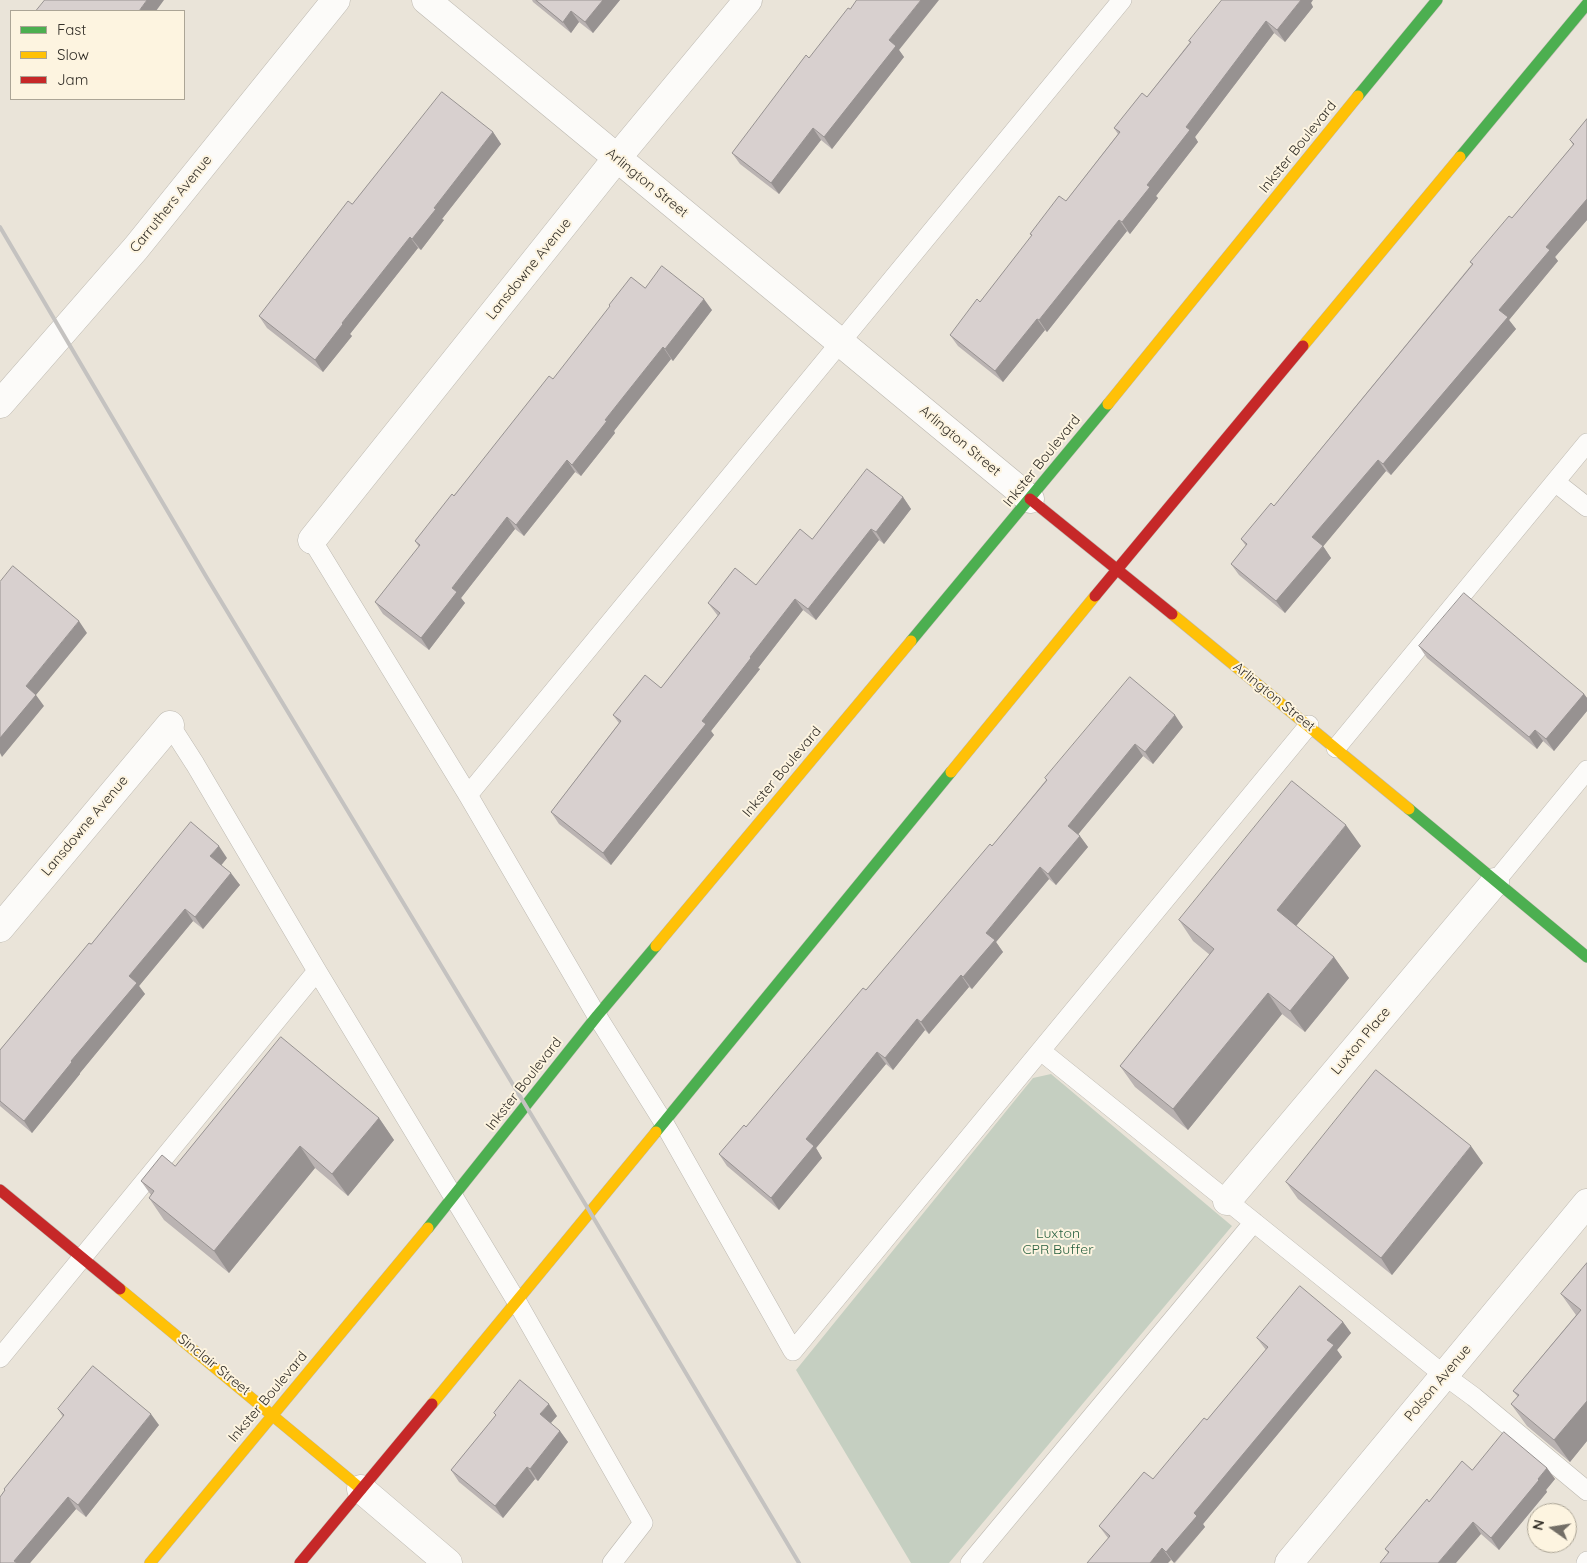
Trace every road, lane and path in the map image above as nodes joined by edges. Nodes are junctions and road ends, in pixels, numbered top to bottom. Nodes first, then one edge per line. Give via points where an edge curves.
1 (336, 0) edge
2 (426, 0) edge
3 (748, 0) edge
4 (1122, 0) edge
5 (1437, 0) edge
6 (1587, 4) edge
7 (617, 158) junction
8 (841, 342) junction
9 (0, 404) edge
10 (1587, 443) edge
11 (1555, 482) junction
12 (1030, 499) junction
13 (1587, 507) edge
14 (312, 540) joint
15 (1118, 569) junction
16 (170, 725) joint
17 (1309, 725) junction
18 (1336, 748) junction
19 (1587, 770) edge
20 (468, 796) junction
21 (1496, 882) junction
22 (0, 928) edge
23 (1587, 957) edge
24 (317, 971) junction
25 (597, 1016) junction
26 (1041, 1051) junction
27 (664, 1123) junction
28 (0, 1190) edge
29 (454, 1197) junction
30 (1227, 1201) junction
31 (1587, 1203) edge
32 (1254, 1222) junction
33 (83, 1258) junction
34 (518, 1302) junction
35 (0, 1358) edge
36 (1444, 1375) junction
37 (273, 1415) junction
38 (361, 1489) junction
39 (1587, 1491) edge
40 (150, 1563) edge
41 (300, 1563) edge
42 (448, 1563) edge
43 (612, 1563) edge
44 (970, 1563) edge
45 (1289, 1563) edge

1 - 9 street, Carruthers Avenue via 136,248
2 - 7 street, Arlington Street
3 - 7 street, Lansdowne Avenue
4 - 8 lane
5 - 12 main road, Inkster Boulevard
6 - 15 main road
7 - 8 street, Arlington Street
7 - 14 street, Lansdowne Avenue
8 - 12 street, Arlington Street
8 - 20 lane
10 - 11 lane
11 - 13 lane
11 - 18 lane
12 - 15 main road, Arlington Street
12 - 25 main road, Inkster Boulevard
14 - 20 lane
15 - 17 main road, Arlington Street
15 - 27 main road
16 - 22 street, Lansdowne Avenue
16 - 24 lane
17 - 18 main road, Arlington Street
17 - 26 lane
18 - 21 main road, Arlington Street
19 - 21 lane
20 - 25 lane
21 - 23 main road, Arlington Street
21 - 30 street, Luxton Place
24 - 29 lane
24 - 33 lane
25 - 27 lane
25 - 29 main road, Inkster Boulevard
26 - 27 lane via 793,1351
26 - 30 lane
27 - 34 main road
28 - 33 main road, Sinclair Street
29 - 34 lane
29 - 37 main road, Inkster Boulevard
30 - 32 lane
31 - 36 street, Polson Avenue
32 - 36 lane
32 - 44 lane
33 - 35 lane
33 - 37 main road, Sinclair Street
34 - 38 main road
34 - 43 lane via 644,1523
36 - 39 lane
36 - 45 street, Polson Avenue
37 - 38 main road, Sinclair Street
37 - 40 main road, Inkster Boulevard
38 - 41 main road
38 - 42 street, Sinclair Street

